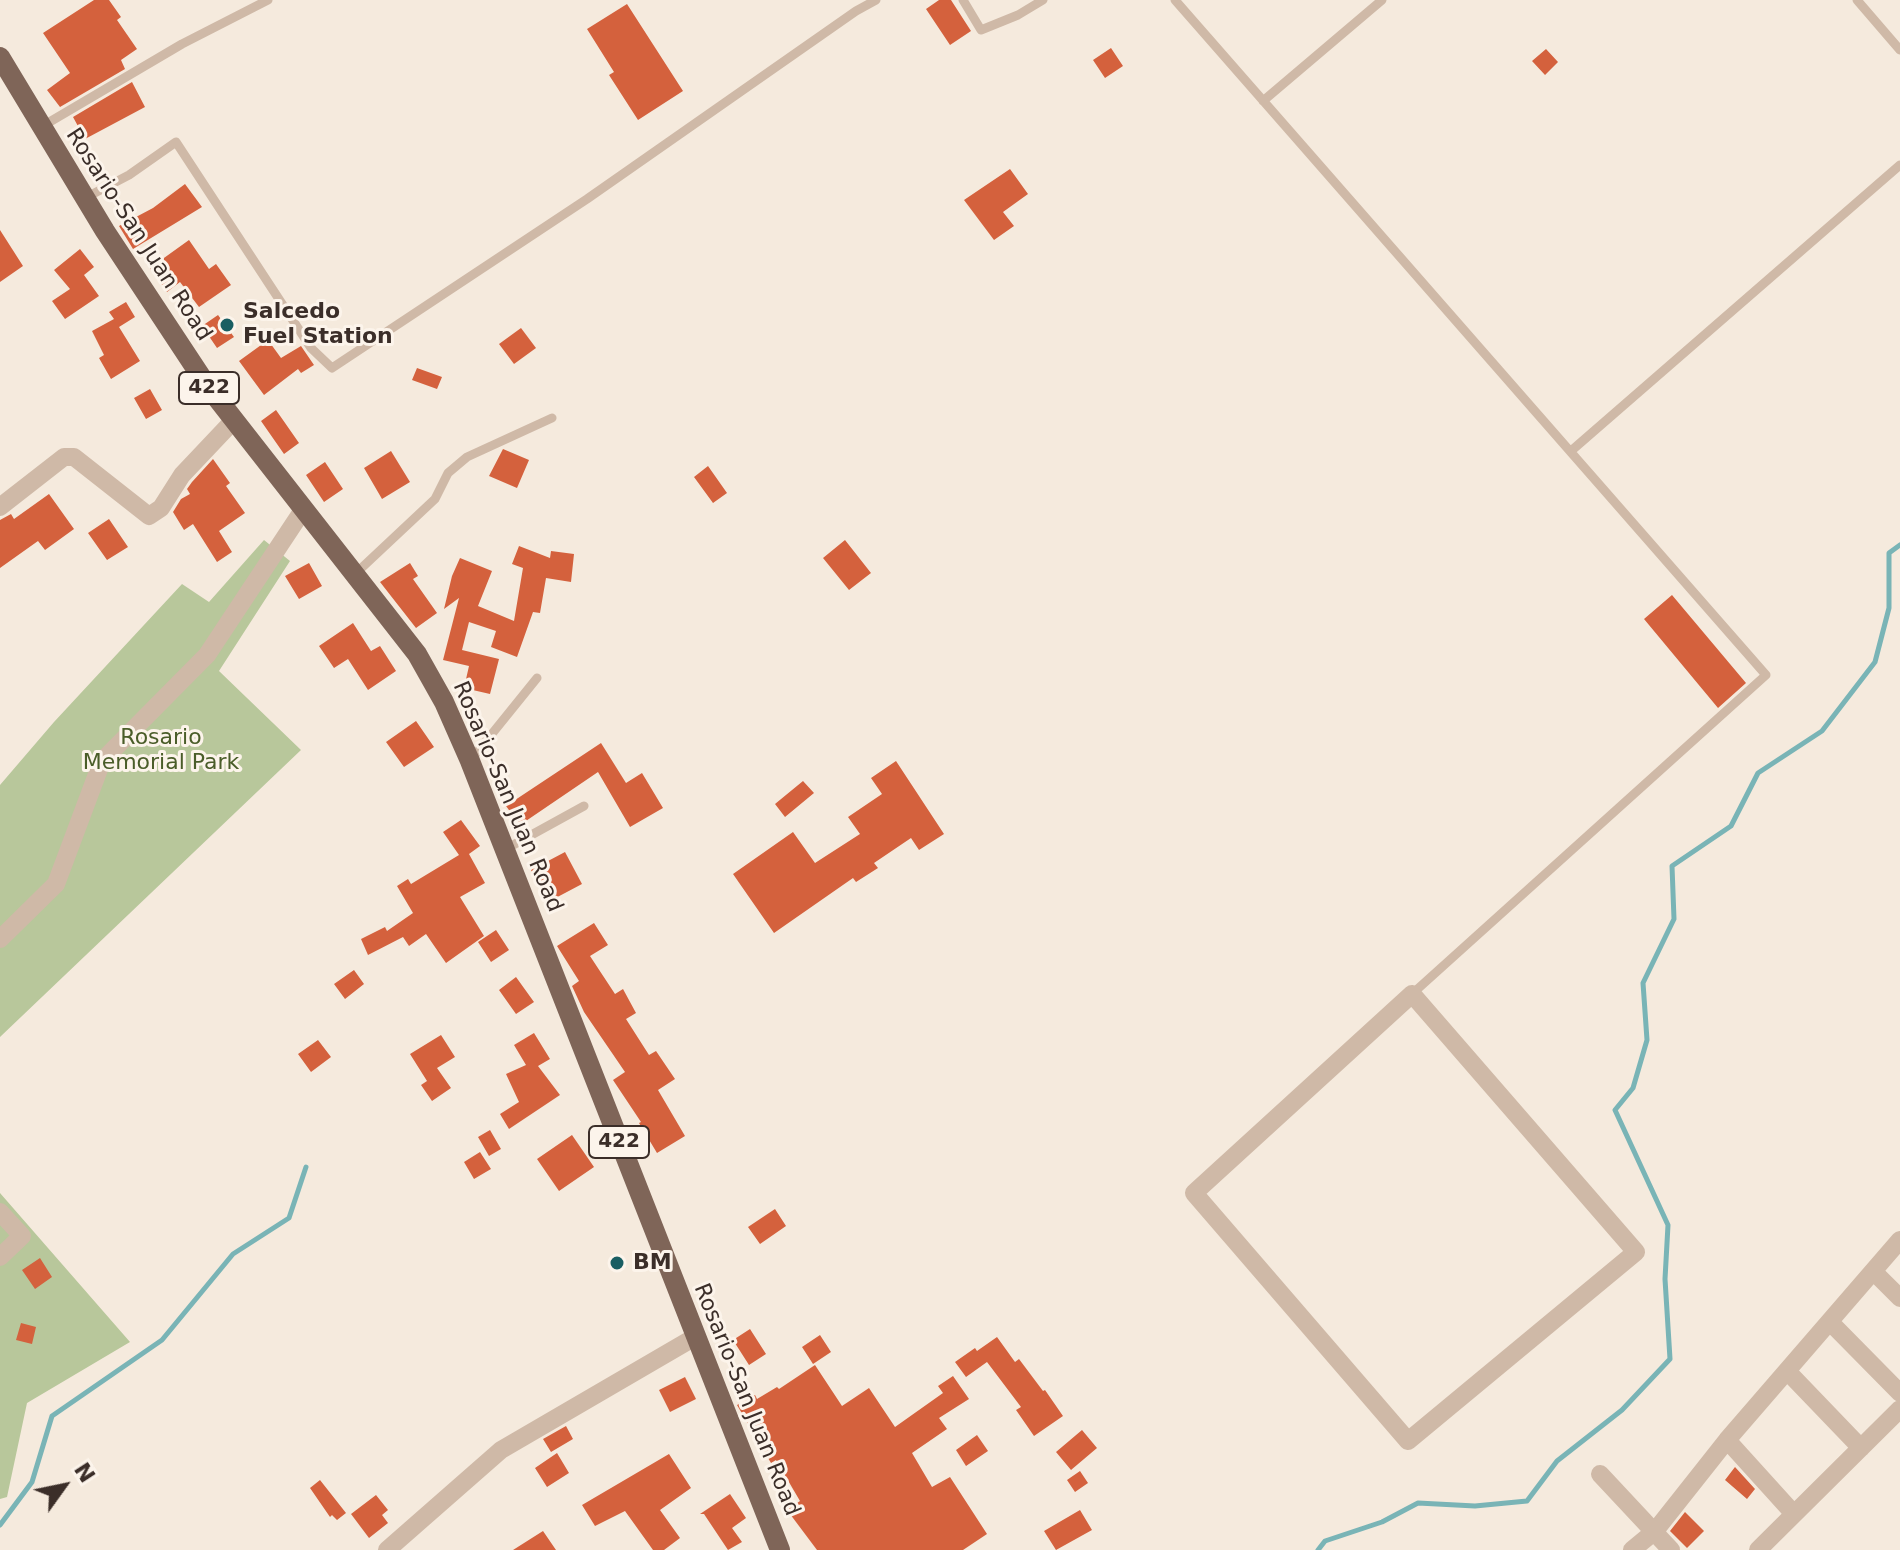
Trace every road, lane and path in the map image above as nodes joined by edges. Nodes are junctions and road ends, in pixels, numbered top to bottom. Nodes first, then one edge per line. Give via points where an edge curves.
1 (268, 0) edge
2 (876, 0) edge
3 (963, 0) edge
4 (1043, 0) edge
5 (1175, 0) edge
6 (1382, 0) edge
7 (1857, 0) edge
8 (1900, 50) edge
9 (0, 57) edge
10 (1263, 101) junction
11 (41, 127) junction
12 (1900, 165) edge
13 (85, 198) junction
14 (552, 418) dead end
15 (234, 420) junction
16 (1571, 451) junction
17 (0, 507) edge
18 (303, 510) junction
19 (354, 575) junction
20 (537, 678) dead end
21 (470, 761) junction
22 (584, 806) dead end
23 (504, 850) junction
24 (0, 939) edge
25 (1412, 994) junction
26 (0, 1212) edge
27 (1900, 1240) edge
28 (0, 1257) edge
29 (1874, 1272) junction
30 (1900, 1298) edge
31 (1830, 1322) junction
32 (695, 1337) junction
33 (1788, 1372) junction
34 (1900, 1393) edge
35 (1900, 1409) edge
36 (1727, 1440) junction
37 (1861, 1448) junction
38 (1600, 1474) dead end
39 (1794, 1514) junction
40 (1654, 1532) junction
41 (387, 1550) edge
42 (780, 1550) edge
43 (1632, 1550) edge
44 (1671, 1550) edge
45 (1758, 1550) edge

1 - 11 lane
2 - 13 lane via 332,368 311,348 176,142
3 - 4 lane via 981,30
5 - 10 lane
6 - 10 lane
7 - 8 lane
9 - 11 main road, Rosario-San Juan Road / 422
10 - 16 lane
11 - 13 main road, Rosario-San Juan Road / 422
12 - 16 lane
13 - 15 main road, Rosario-San Juan Road / 422
14 - 19 lane via 467,457 448,473 435,499
15 - 17 street via 149,516 74,457 64,457
15 - 18 main road, Rosario-San Juan Road / 422
16 - 25 lane via 1766,675
18 - 19 main road, Rosario-San Juan Road / 422
18 - 24 street via 207,655 102,761 56,884
19 - 21 main road, Rosario-San Juan Road / 422 via 417,654
20 - 21 lane
21 - 23 main road, Rosario-San Juan Road / 422
22 - 23 lane
23 - 32 main road, Rosario-San Juan Road / 422
25 - 25 street via 1194,1193 1408,1441 1636,1252
26 - 28 street via 22,1236
27 - 29 street
29 - 30 street
29 - 31 street
31 - 33 street
31 - 34 street
32 - 41 street via 501,1450
32 - 42 main road, Rosario-San Juan Road / 422
33 - 36 street
33 - 37 street
35 - 37 street
36 - 39 street
36 - 40 street
37 - 39 street
38 - 40 street
39 - 45 street
40 - 43 street
40 - 44 street

